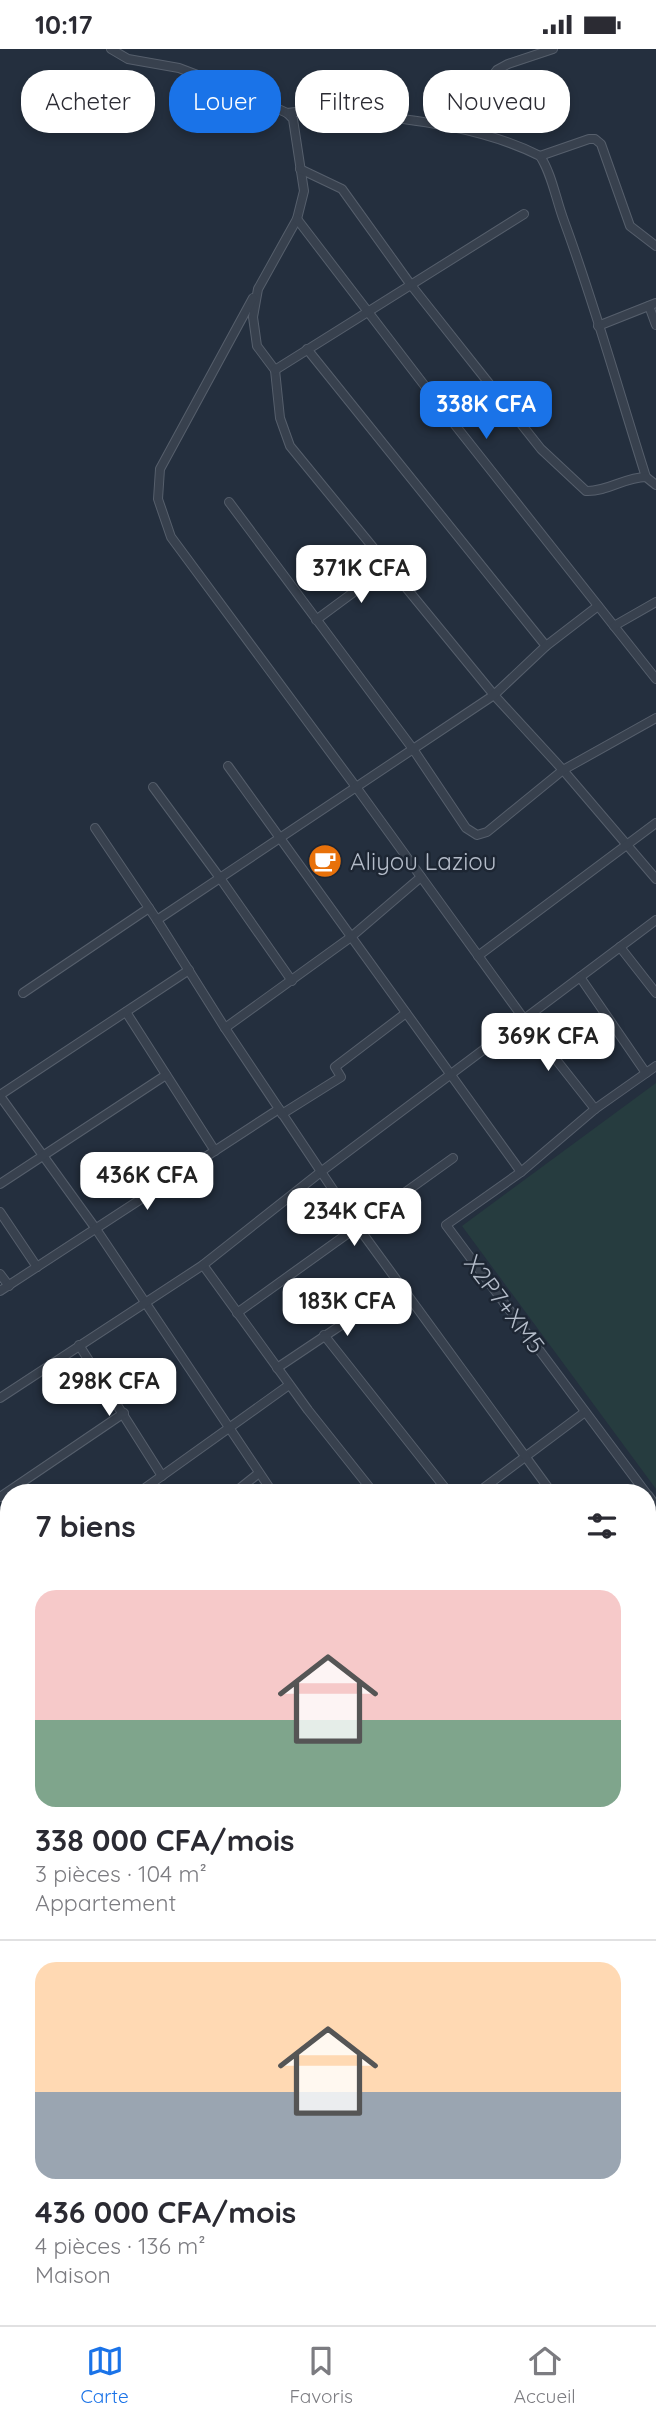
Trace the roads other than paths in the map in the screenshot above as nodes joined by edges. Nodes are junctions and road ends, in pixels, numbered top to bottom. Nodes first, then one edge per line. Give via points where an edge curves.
1 (111, 49) edge
2 (553, 49) edge
3 (497, 70) edge
4 (287, 113) junction
5 (423, 122) edge
6 (474, 133) edge
7 (540, 156) junction
8 (300, 169) junction
9 (524, 214) dead end
10 (297, 219) junction
11 (656, 246) edge
12 (411, 285) junction
13 (258, 289) junction
14 (653, 305) edge
15 (368, 311) junction
16 (656, 325) edge
17 (598, 326) junction
18 (307, 349) junction
19 (275, 370) junction
20 (646, 477) junction
21 (656, 484) edge
22 (229, 502) dead end
23 (389, 566) junction
24 (656, 602) edge
25 (598, 606) junction
26 (316, 620) junction
27 (614, 626) junction
28 (546, 646) junction
29 (656, 679) edge
30 (494, 695) junction
31 (656, 718) edge
32 (413, 748) junction
33 (228, 766) dead end
34 (563, 770) junction
35 (153, 787) dead end
36 (356, 787) junction
37 (656, 823) edge
38 (95, 828) dead end
39 (280, 838) junction
40 (626, 843) junction
41 (421, 877) junction
42 (220, 878) junction
43 (656, 879) edge
44 (149, 908) junction
45 (157, 920) junction
46 (656, 920) edge
47 (351, 937) junction
48 (620, 947) junction
49 (478, 956) junction
50 (189, 970) junction
51 (580, 977) junction
52 (292, 981) junction
53 (23, 993) dead end
54 (656, 993) edge
55 (126, 1012) junction
56 (406, 1013) junction
57 (524, 1019) junction
58 (225, 1028) junction
59 (656, 1066) edge
60 (646, 1073) junction
61 (450, 1074) junction
62 (166, 1075) junction
63 (0, 1095) edge
64 (595, 1109) junction
65 (281, 1111) junction
66 (215, 1150) junction
67 (43, 1155) junction
68 (453, 1158) dead end
69 (322, 1171) junction
70 (521, 1172) junction
71 (0, 1184) edge
72 (0, 1212) edge
73 (358, 1227) junction
74 (96, 1229) junction
75 (203, 1265) junction
76 (37, 1267) junction
77 (0, 1274) edge
78 (401, 1285) junction
79 (9, 1286) junction
80 (0, 1291) edge
81 (145, 1303) junction
82 (237, 1313) junction
83 (324, 1335) junction
84 (79, 1345) junction
85 (277, 1368) junction
86 (289, 1385) junction
87 (0, 1398) edge
88 (585, 1412) junction
89 (124, 1413) junction
90 (229, 1425) junction
91 (526, 1456) junction
92 (259, 1473) junction
93 (162, 1476) junction
94 (19, 1484) edge
95 (151, 1484) edge
96 (245, 1484) edge
97 (267, 1484) edge
98 (367, 1484) edge
99 (442, 1484) edge
100 (489, 1484) edge
101 (546, 1484) edge
102 (639, 1484) edge

1 - 4 street via 128,59 179,68 234,97
2 - 3 street
4 - 5 street via 339,110
4 - 8 street via 293,119
6 - 7 street
7 - 11 street via 589,139 601,143 630,226
7 - 17 street via 589,287
8 - 10 street via 304,191
8 - 12 street via 342,189
9 - 12 street
10 - 13 street
10 - 15 street
12 - 15 street
12 - 20 street via 541,449 586,491
13 - 19 street via 253,317 257,346
13 - 36 street via 160,469 158,499 171,537
14 - 16 street
14 - 17 street
15 - 18 street
15 - 25 street
17 - 20 street
18 - 19 street
18 - 28 street
19 - 23 street via 280,418 290,446
20 - 21 street
22 - 26 street
23 - 26 street
23 - 30 street
24 - 27 street
25 - 27 street
25 - 28 street
26 - 32 street
27 - 29 street
28 - 30 street
30 - 32 street
30 - 34 street
31 - 34 street
32 - 34 street via 466,828 477,835 487,832
32 - 36 street
33 - 39 street
34 - 40 street
35 - 42 street
36 - 39 street
36 - 41 street
37 - 40 street
38 - 44 street
39 - 42 street
39 - 47 street
40 - 43 street
40 - 49 street
41 - 47 street
41 - 49 street
42 - 45 street
42 - 52 street
44 - 45 street
44 - 53 street
45 - 50 street
46 - 48 street
47 - 52 street
47 - 56 street
48 - 51 street
48 - 54 street
49 - 57 street
50 - 55 street
50 - 58 street
51 - 57 street
51 - 60 street
52 - 58 street
55 - 62 street
55 - 63 street
56 - 61 street
56 - 65 street via 335,1067 341,1077
57 - 61 street
57 - 64 street
58 - 65 street
59 - 60 street, X2P7+XM5
60 - 64 street, X2P7+XM5
61 - 69 street
61 - 70 street
62 - 66 street
62 - 67 street
63 - 67 street
64 - 70 street, X2P7+XM5
65 - 66 street
65 - 69 street
66 - 74 street
67 - 71 street
67 - 74 street
68 - 73 street
69 - 73 street
69 - 75 street
70 - 88 street, X2P7+XM5 via 446,1225
72 - 76 street
73 - 78 street
73 - 82 street
74 - 76 street
74 - 81 street
75 - 81 street
75 - 82 street
76 - 79 street
77 - 79 street
78 - 83 street
78 - 91 street
79 - 80 street
81 - 84 street
81 - 90 street
82 - 85 street
83 - 85 street
83 - 99 street
84 - 87 street
84 - 89 street
85 - 86 street
86 - 90 street
86 - 98 street
88 - 91 street
88 - 102 street, X2P7+XM5
89 - 93 street
89 - 94 street
90 - 92 street
90 - 93 street
91 - 100 street
91 - 101 street
92 - 96 street
92 - 97 street
93 - 95 street

